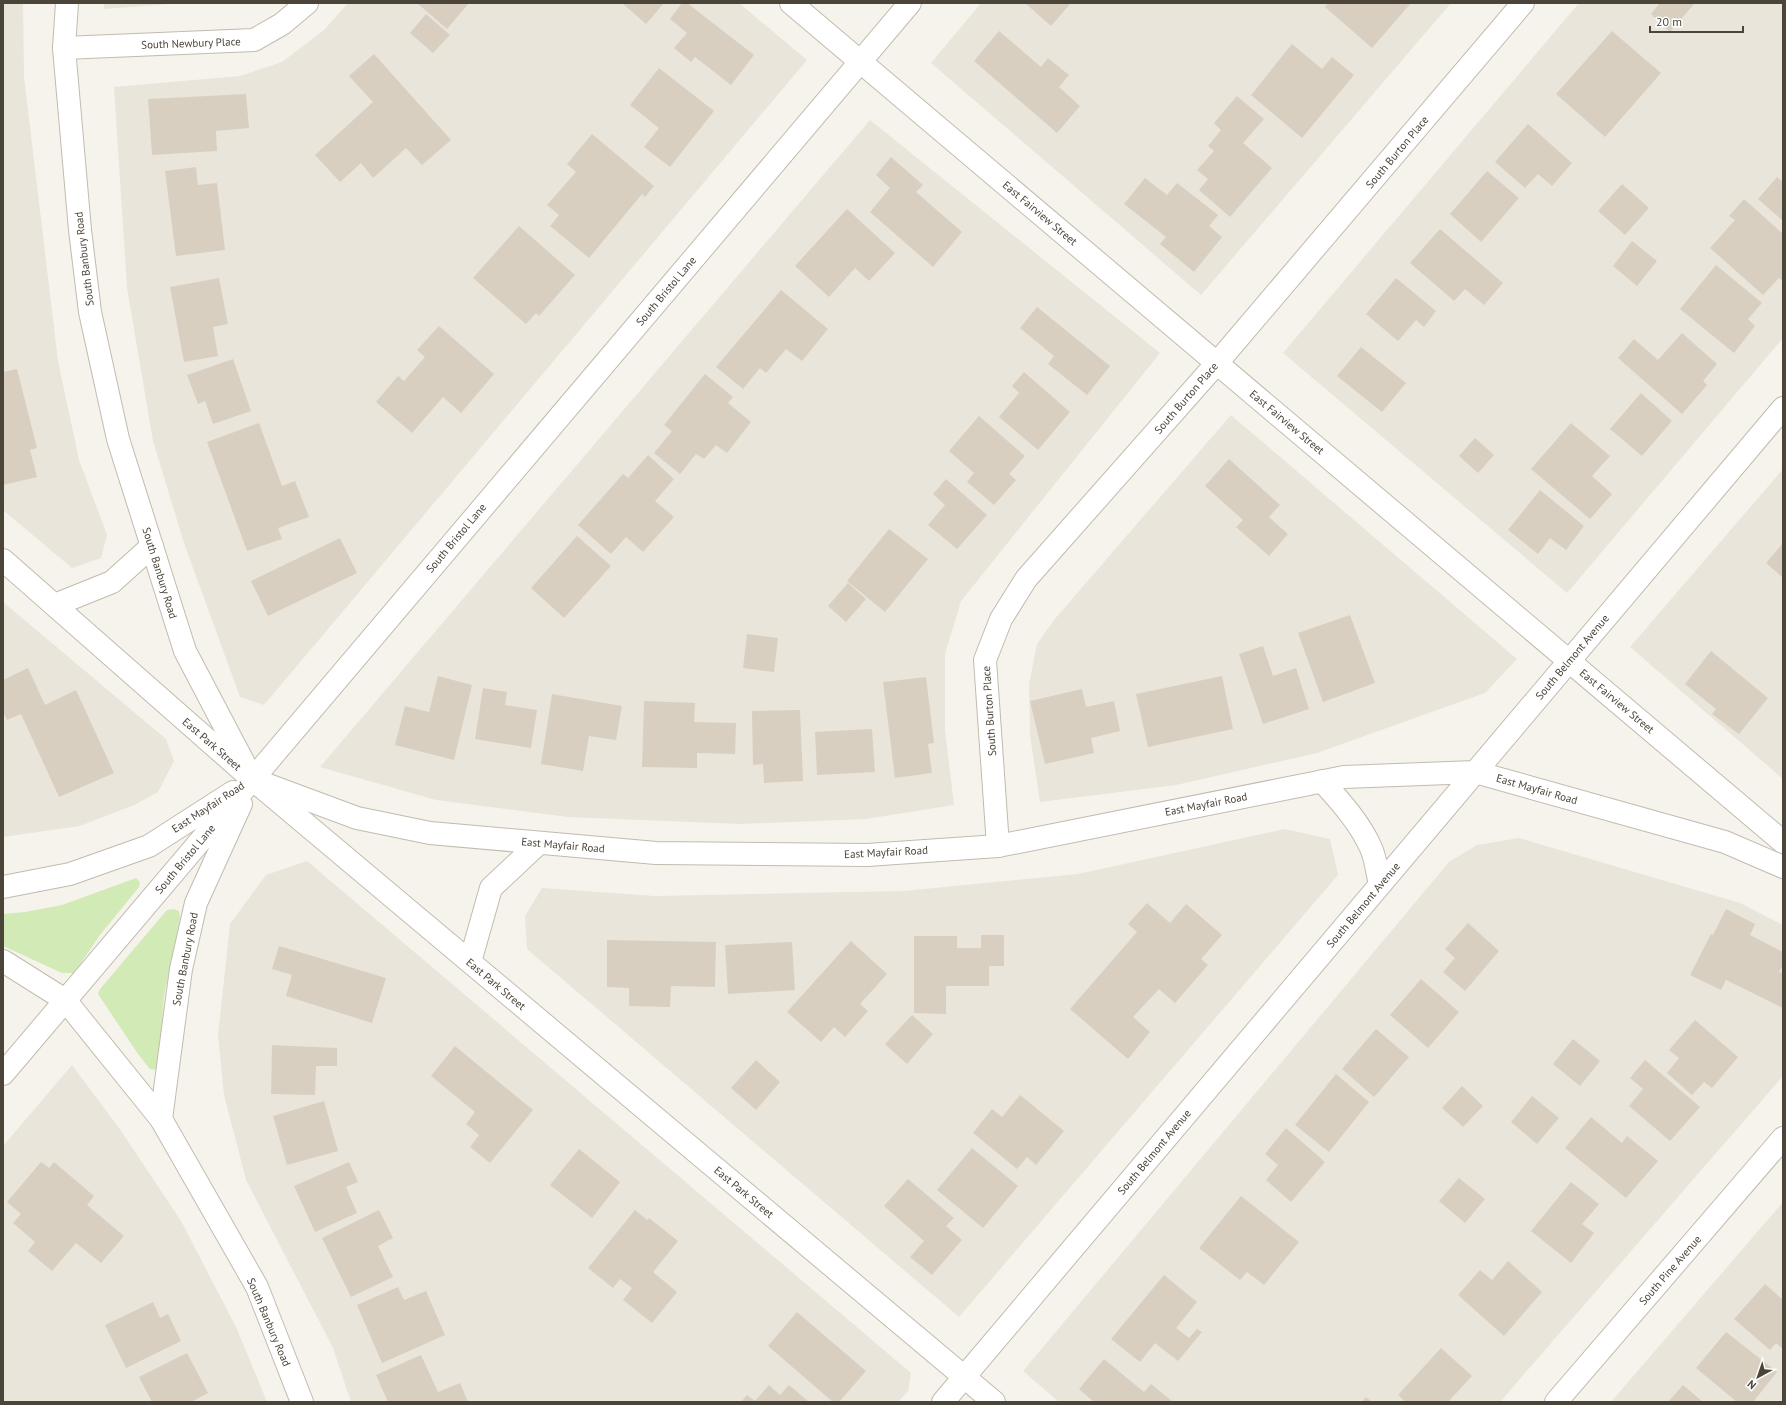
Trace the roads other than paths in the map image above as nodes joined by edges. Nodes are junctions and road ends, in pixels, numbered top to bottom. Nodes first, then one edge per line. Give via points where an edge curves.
1 (67, 3) edge
2 (307, 3) edge
3 (791, 3) edge
4 (910, 3) edge
5 (1523, 3) edge
6 (64, 48) junction
7 (860, 61) junction
8 (1217, 363) junction
9 (1783, 408) edge
10 (152, 546) junction
11 (3, 560) edge
12 (55, 605) junction
13 (1568, 660) junction
14 (1475, 772) junction
15 (252, 779) junction
16 (1322, 781) junction
17 (1783, 842) edge
18 (539, 843) junction
19 (998, 846) junction
20 (1783, 868) edge
21 (1380, 884) junction
22 (3, 887) edge
23 (3, 961) edge
24 (470, 962) junction
25 (65, 1000) junction
26 (3, 1074) edge
27 (161, 1119) junction
28 (1783, 1138) edge
29 (964, 1377) junction
30 (302, 1402) edge
31 (943, 1402) edge
32 (994, 1402) edge
33 (1556, 1402) edge

1 - 6 street, South Banbury Road
2 - 6 street, South Newbury Place via 282,24 254,40
3 - 7 street, East Fairview Street
4 - 7 street, South Bristol Lane
5 - 8 street, South Burton Place
6 - 10 street, South Banbury Road via 90,312 118,439
7 - 8 street, East Fairview Street
7 - 15 street, South Bristol Lane
8 - 13 street, East Fairview Street
8 - 19 street, South Burton Place via 1026,579 1001,619 985,660
9 - 13 street, South Belmont Avenue
10 - 12 street via 112,582
10 - 15 street, South Banbury Road via 185,651
11 - 12 street, East Park Street
12 - 15 street, East Park Street
13 - 14 street, South Belmont Avenue
13 - 17 street, East Fairview Street
14 - 16 street, East Mayfair Road via 1344,777
14 - 20 street, East Mayfair Road via 1725,842
14 - 21 street, South Belmont Avenue
15 - 18 street, East Mayfair Road via 357,818 430,833
15 - 22 street, East Mayfair Road via 149,846 70,874
15 - 24 street, East Park Street
15 - 25 street, South Bristol Lane
15 - 27 street, South Banbury Road via 196,903 181,969
16 - 19 street, East Mayfair Road
16 - 21 street via 1357,823 1372,849
18 - 19 street, East Mayfair Road via 656,853 859,855
18 - 24 street via 491,888
21 - 29 street, South Belmont Avenue
23 - 25 street
24 - 29 street, East Park Street
25 - 26 street, South Bristol Lane
25 - 27 street, South Banbury Road
27 - 30 street, South Banbury Road via 256,1287
28 - 33 street, South Pine Avenue
29 - 31 street, South Belmont Avenue
29 - 32 street, East Park Street

